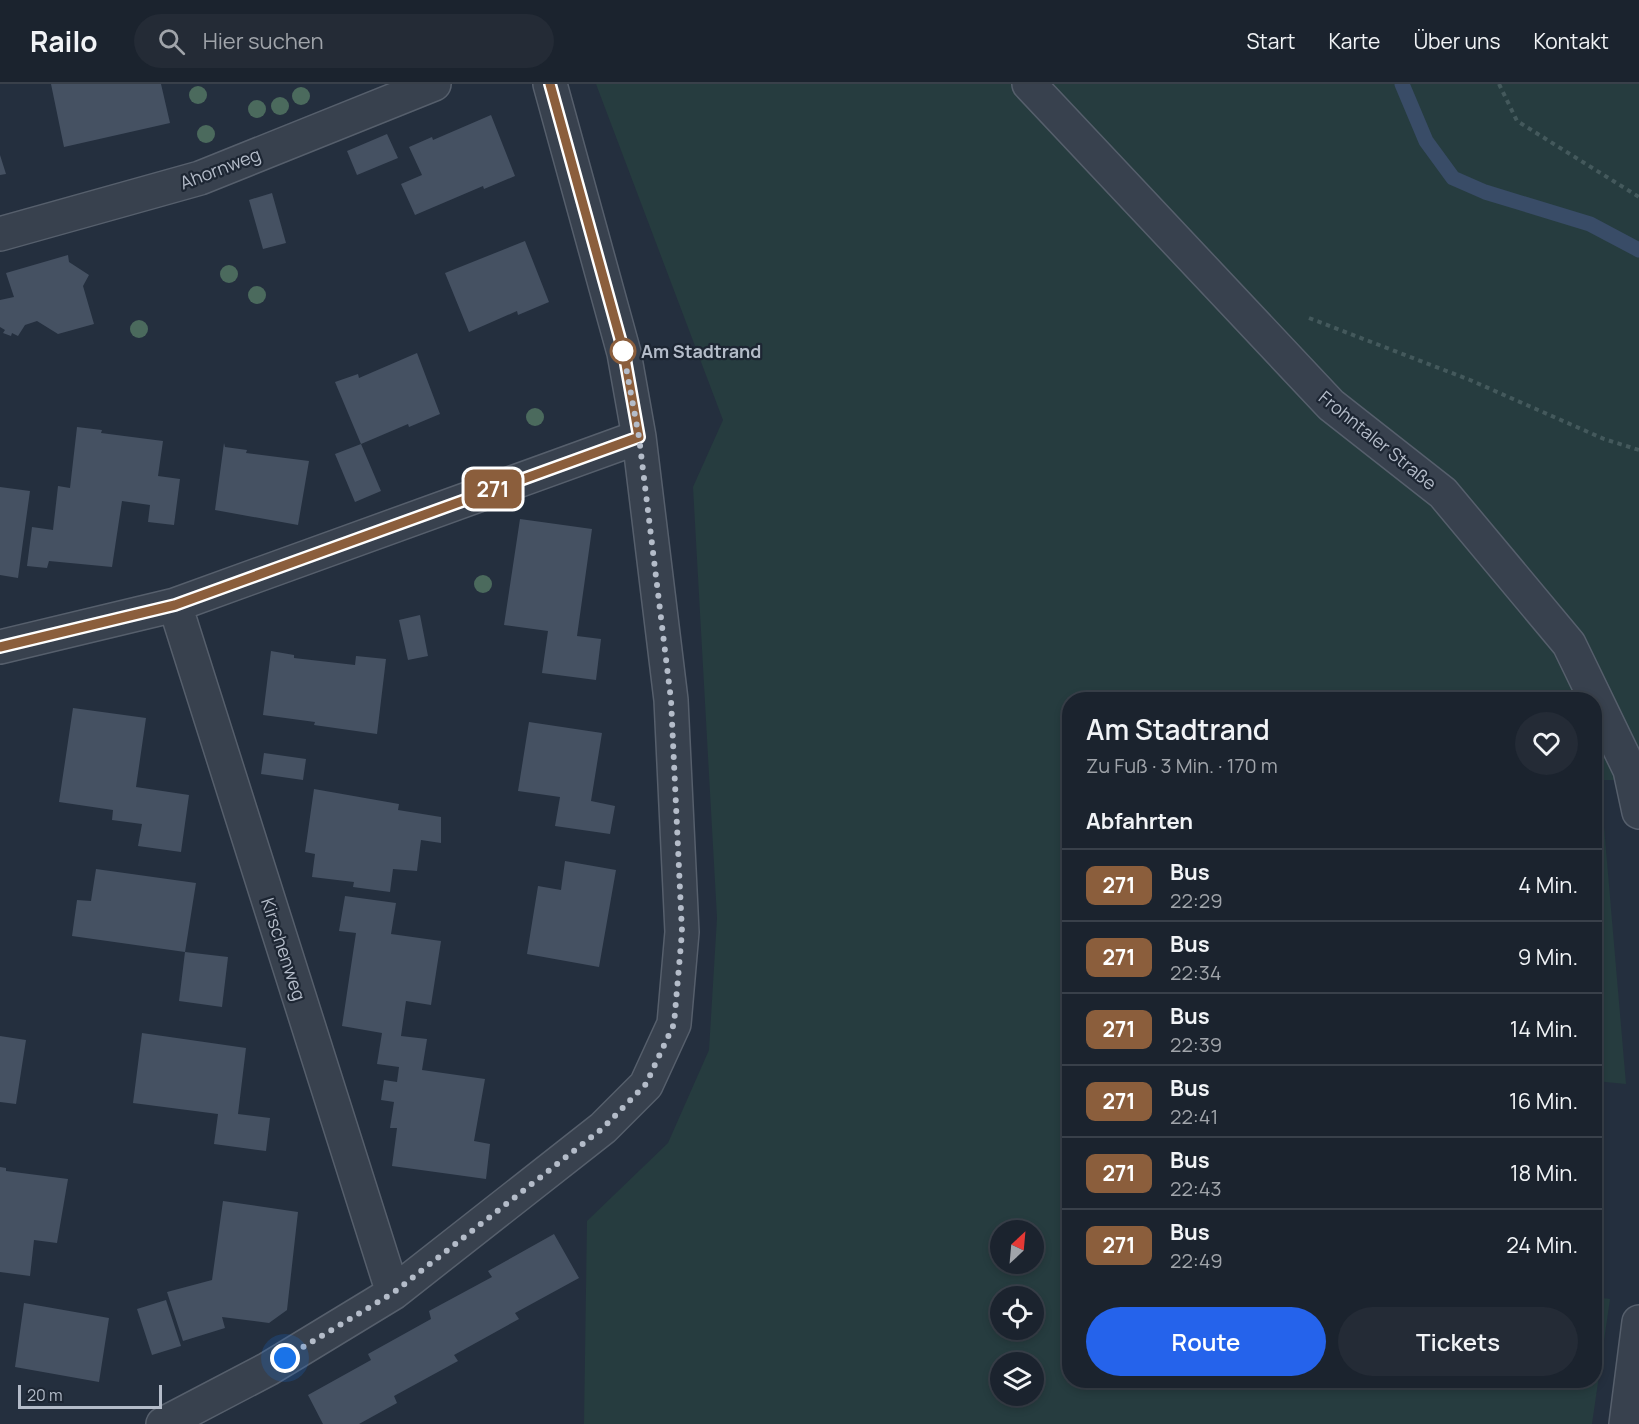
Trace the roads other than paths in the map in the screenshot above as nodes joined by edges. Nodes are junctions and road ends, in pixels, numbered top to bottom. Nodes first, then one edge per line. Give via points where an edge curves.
1 (434, 84) edge
2 (550, 84) edge
3 (1029, 84) edge
4 (0, 234) edge
5 (639, 437) junction
6 (175, 605) junction
7 (0, 647) edge
8 (1592, 692) edge
9 (1602, 712) edge
10 (1639, 812) edge
11 (393, 1293) junction
12 (1639, 1322) edge
13 (163, 1424) edge
14 (1626, 1424) edge

1 - 4 street, Ahornweg via 200,178
2 - 5 street via 624,353
3 - 8 street, Frohntaler Straße via 1331,405 1443,493 1569,644
5 - 6 street
5 - 11 street via 671,700 682,932 674,1024 646,1084 603,1128
6 - 7 street
6 - 11 street, Kirschenweg
9 - 10 street, Frohntaler Straße via 1630,770
11 - 13 street via 267,1369
12 - 14 street

